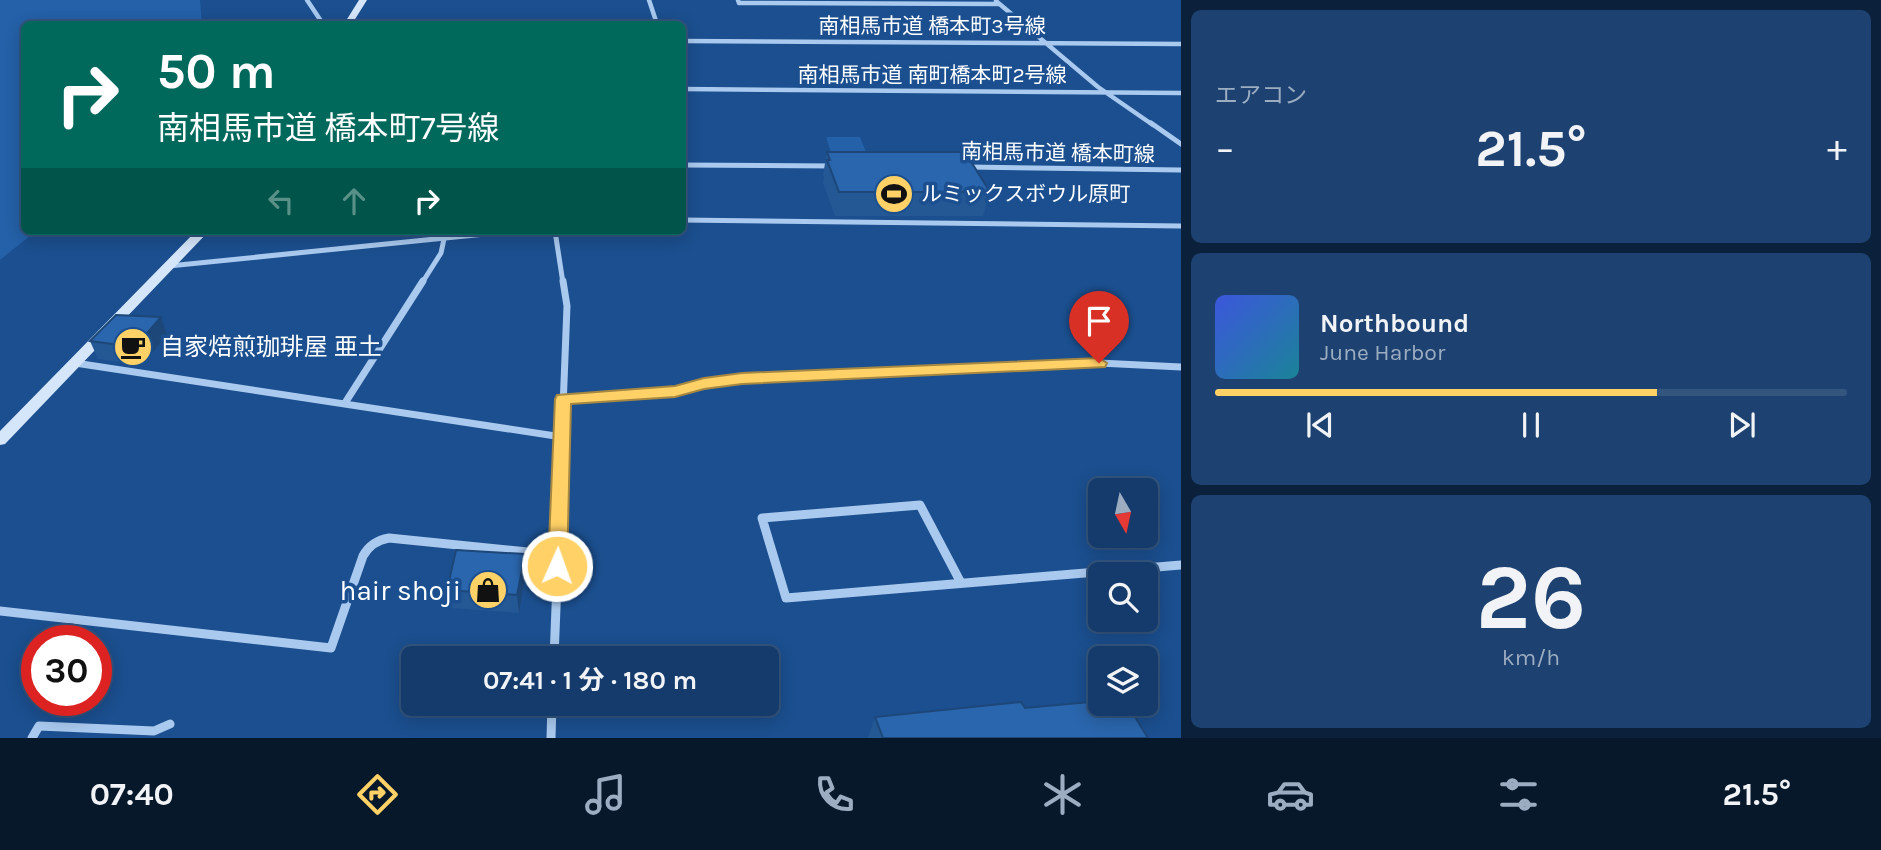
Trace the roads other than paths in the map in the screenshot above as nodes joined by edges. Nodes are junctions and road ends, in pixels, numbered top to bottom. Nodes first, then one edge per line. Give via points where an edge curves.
1 (307, 0) edge
2 (363, 0) edge
3 (649, 0) edge
4 (738, 0) edge
5 (997, 2) edge
6 (321, 21) edge
7 (350, 21) edge
8 (656, 21) edge
9 (686, 41) edge
10 (1042, 43) junction
11 (1181, 44) edge
12 (686, 89) edge
13 (1104, 92) junction
14 (1181, 93) edge
15 (1181, 144) edge
16 (686, 165) edge
17 (849, 166) edge
18 (960, 167) edge
19 (1181, 170) edge
20 (686, 220) edge
21 (1181, 226) edge
22 (199, 235) edge
23 (479, 235) edge
24 (556, 235) edge
25 (444, 239) junction
26 (169, 266) junction
27 (74, 363) junction
28 (1181, 367) edge
29 (563, 399) junction
30 (345, 403) junction
31 (562, 437) junction
32 (0, 440) edge
33 (558, 555) junction
34 (1181, 565) edge
35 (960, 581) junction
36 (0, 611) edge
37 (554, 646) edge
38 (552, 716) edge
39 (170, 724) dead end
40 (32, 738) edge
41 (551, 738) edge

1 - 6 street
2 - 7 street
3 - 8 street
4 - 5 street
5 - 10 street
9 - 10 street, 南相馬市道 橋本町3号線
10 - 11 street, 南相馬市道 橋本町3号線
10 - 13 street
12 - 13 street, 南相馬市道 南町橋本町2号線
13 - 14 street, 南相馬市道 南町橋本町2号線
13 - 15 street
16 - 17 street
18 - 19 street, 南相馬市道 橋本町線
20 - 21 street
22 - 26 street
23 - 25 street
24 - 29 street via 567,306
25 - 26 street
25 - 30 street via 441,253
26 - 27 street
27 - 30 street
27 - 32 street
28 - 29 street via 1099,363 758,377 675,391
29 - 31 street
30 - 31 street
31 - 33 street
33 - 36 street via 380,539 363,556 331,648
33 - 37 street
34 - 35 street
35 - 35 street via 786,598 762,518 920,505
38 - 41 street
39 - 40 street via 154,731 39,726

